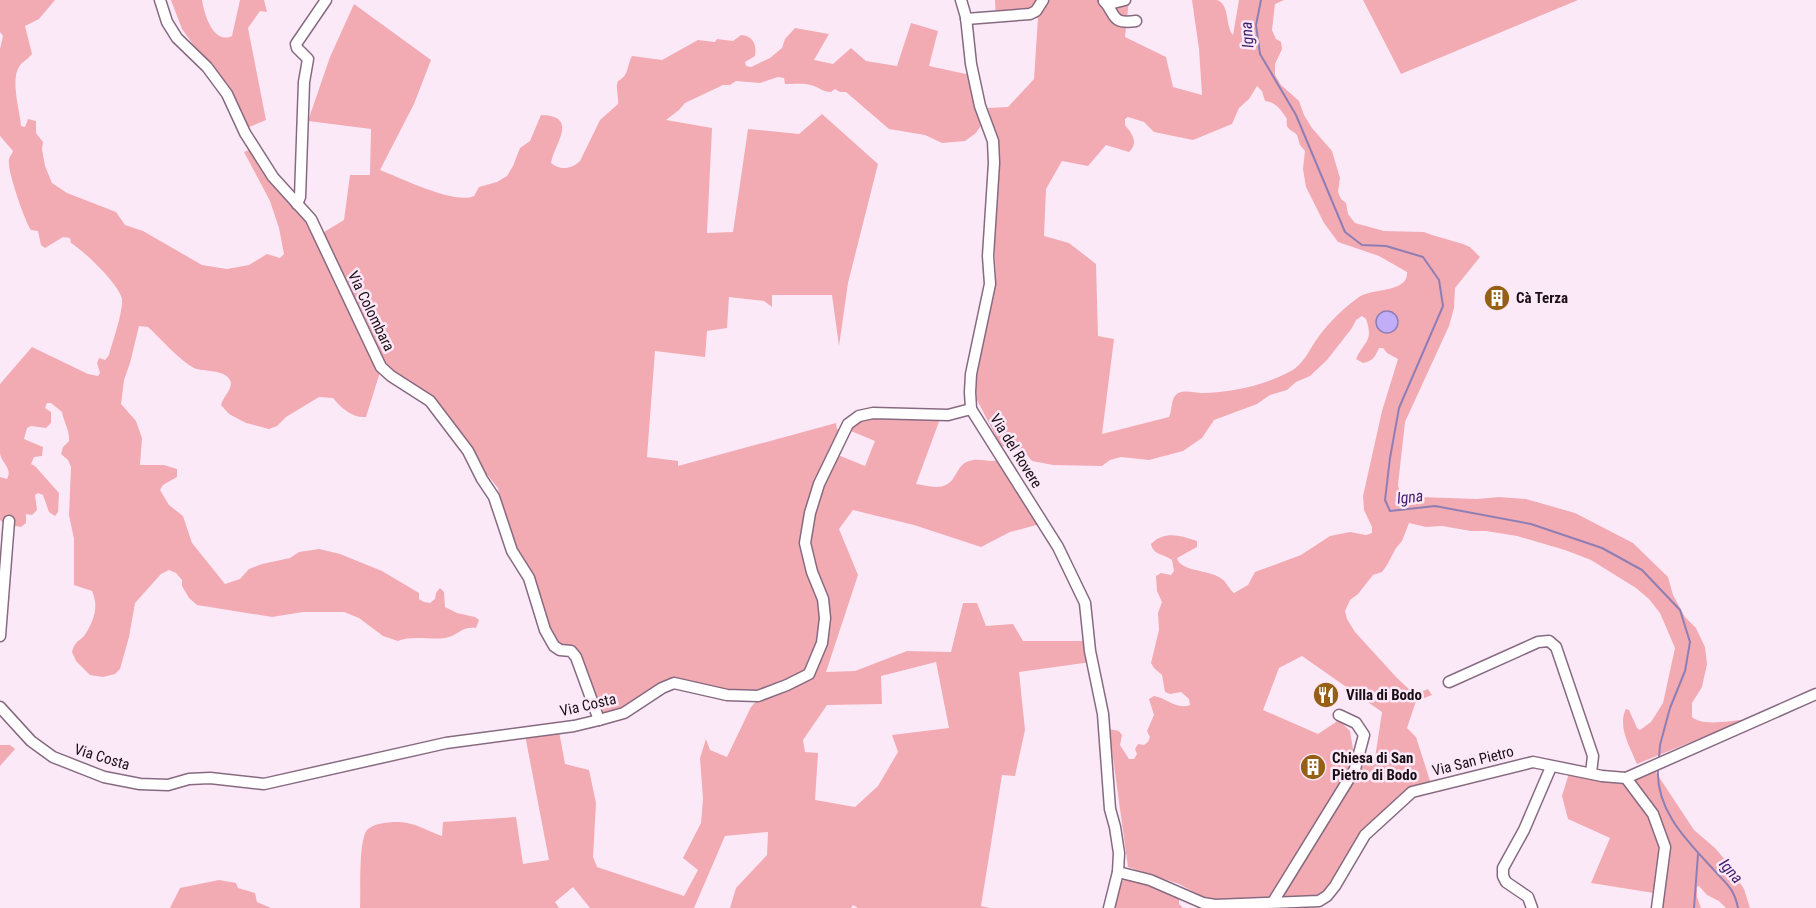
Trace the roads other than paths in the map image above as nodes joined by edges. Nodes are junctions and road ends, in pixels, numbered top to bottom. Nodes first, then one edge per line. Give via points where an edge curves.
1 (160, 0) edge
2 (326, 0) edge
3 (961, 0) edge
4 (1044, 0) edge
5 (1103, 0) edge
6 (1125, 0) edge
7 (966, 19) junction
8 (1136, 21) dead end
9 (297, 204) junction
10 (971, 409) junction
11 (9, 521) dead end
12 (0, 636) edge
13 (1449, 682) dead end
14 (1816, 694) edge
15 (0, 707) edge
16 (1339, 715) dead end
17 (599, 720) junction
18 (1551, 767) junction
19 (1591, 773) junction
20 (1626, 778) junction
21 (1118, 872) junction
22 (1274, 902) junction
23 (1202, 906) edge
24 (1109, 908) edge
25 (1532, 908) edge
26 (1657, 908) edge

1 - 9 street, Via Colombara via 177,38 207,67 227,94 273,177
2 - 9 street via 296,44 308,59
3 - 7 street, Via del Rovere
4 - 7 street via 1030,14
5 - 6 street
5 - 8 street via 1117,19
7 - 10 street, Via del Rovere via 971,64 993,141 994,163 990,285 971,374
9 - 17 street, Via Colombara via 319,232 381,367 430,400 468,451 494,497 512,551 529,578 545,630 554,646 571,651 576,657
10 - 17 street, Via Costa via 948,415 873,413 858,416 848,424 819,484 805,543 825,618 822,643 809,674 758,696 674,683 624,713
10 - 21 street, Via del Rovere via 1058,546 1085,603 1103,714
11 - 12 street
13 - 19 street via 1538,642 1550,641 1556,647 1593,756
14 - 20 street
15 - 17 street, Via Costa via 31,741 53,757 104,777 168,785 210,778 264,784 446,743
16 - 22 street via 1356,723 1364,735 1355,769
18 - 19 street, Via San Pietro
18 - 22 street, Via San Pietro via 1542,763 1520,764 1412,792 1365,835 1328,896 1318,901
18 - 25 street via 1503,868 1506,882 1528,897
19 - 20 street, Via San Pietro
20 - 26 street via 1653,814 1665,847
21 - 23 street, Via San Pietro via 1150,879
21 - 24 street, Via del Rovere
22 - 23 street, Via San Pietro

